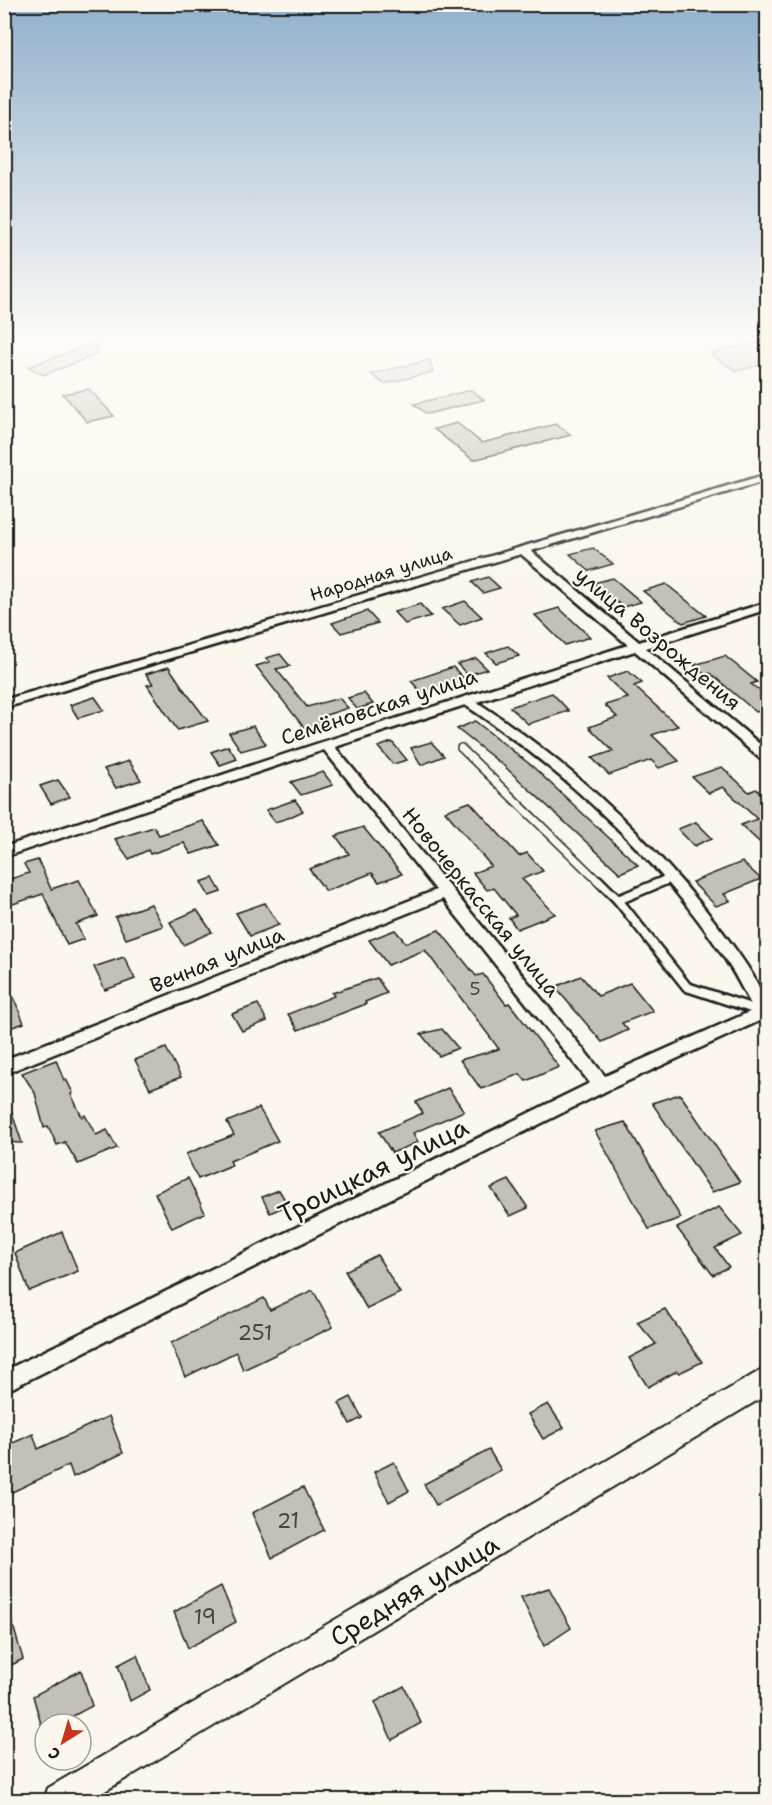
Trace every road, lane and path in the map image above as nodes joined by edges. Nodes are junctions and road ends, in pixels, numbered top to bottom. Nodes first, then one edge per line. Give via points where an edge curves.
1 (768, 477) edge
2 (523, 550) junction
3 (768, 605) edge
4 (637, 648) junction
5 (466, 700) junction
6 (4, 704) edge
7 (327, 745) junction
8 (461, 747) dead end
9 (768, 758) edge
10 (4, 852) edge
11 (669, 879) junction
12 (445, 892) junction
13 (618, 900) junction
14 (765, 1011) edge
15 (4, 1068) edge
16 (602, 1085) junction
17 (768, 1379) edge
18 (4, 1382) edge
19 (60, 1800) edge

1 - 2 street, Народная улица
2 - 4 street, улица Возрождения
2 - 6 street, Народная улица
3 - 4 street, Семёновская улица
4 - 5 street, Семёновская улица
4 - 9 street, улица Возрождения
5 - 7 street, Семёновская улица
5 - 11 street via 552,761 617,820
7 - 10 street, Семёновская улица
7 - 12 street, Новочеркасская улица
8 - 13 lane
11 - 13 lane
11 - 14 street via 728,950
12 - 15 street, Вечная улица
12 - 16 street, Новочеркасская улица
13 - 14 lane via 687,987
14 - 16 street, Троицкая улица
16 - 18 street, Троицкая улица
17 - 19 street, Средняя улица

